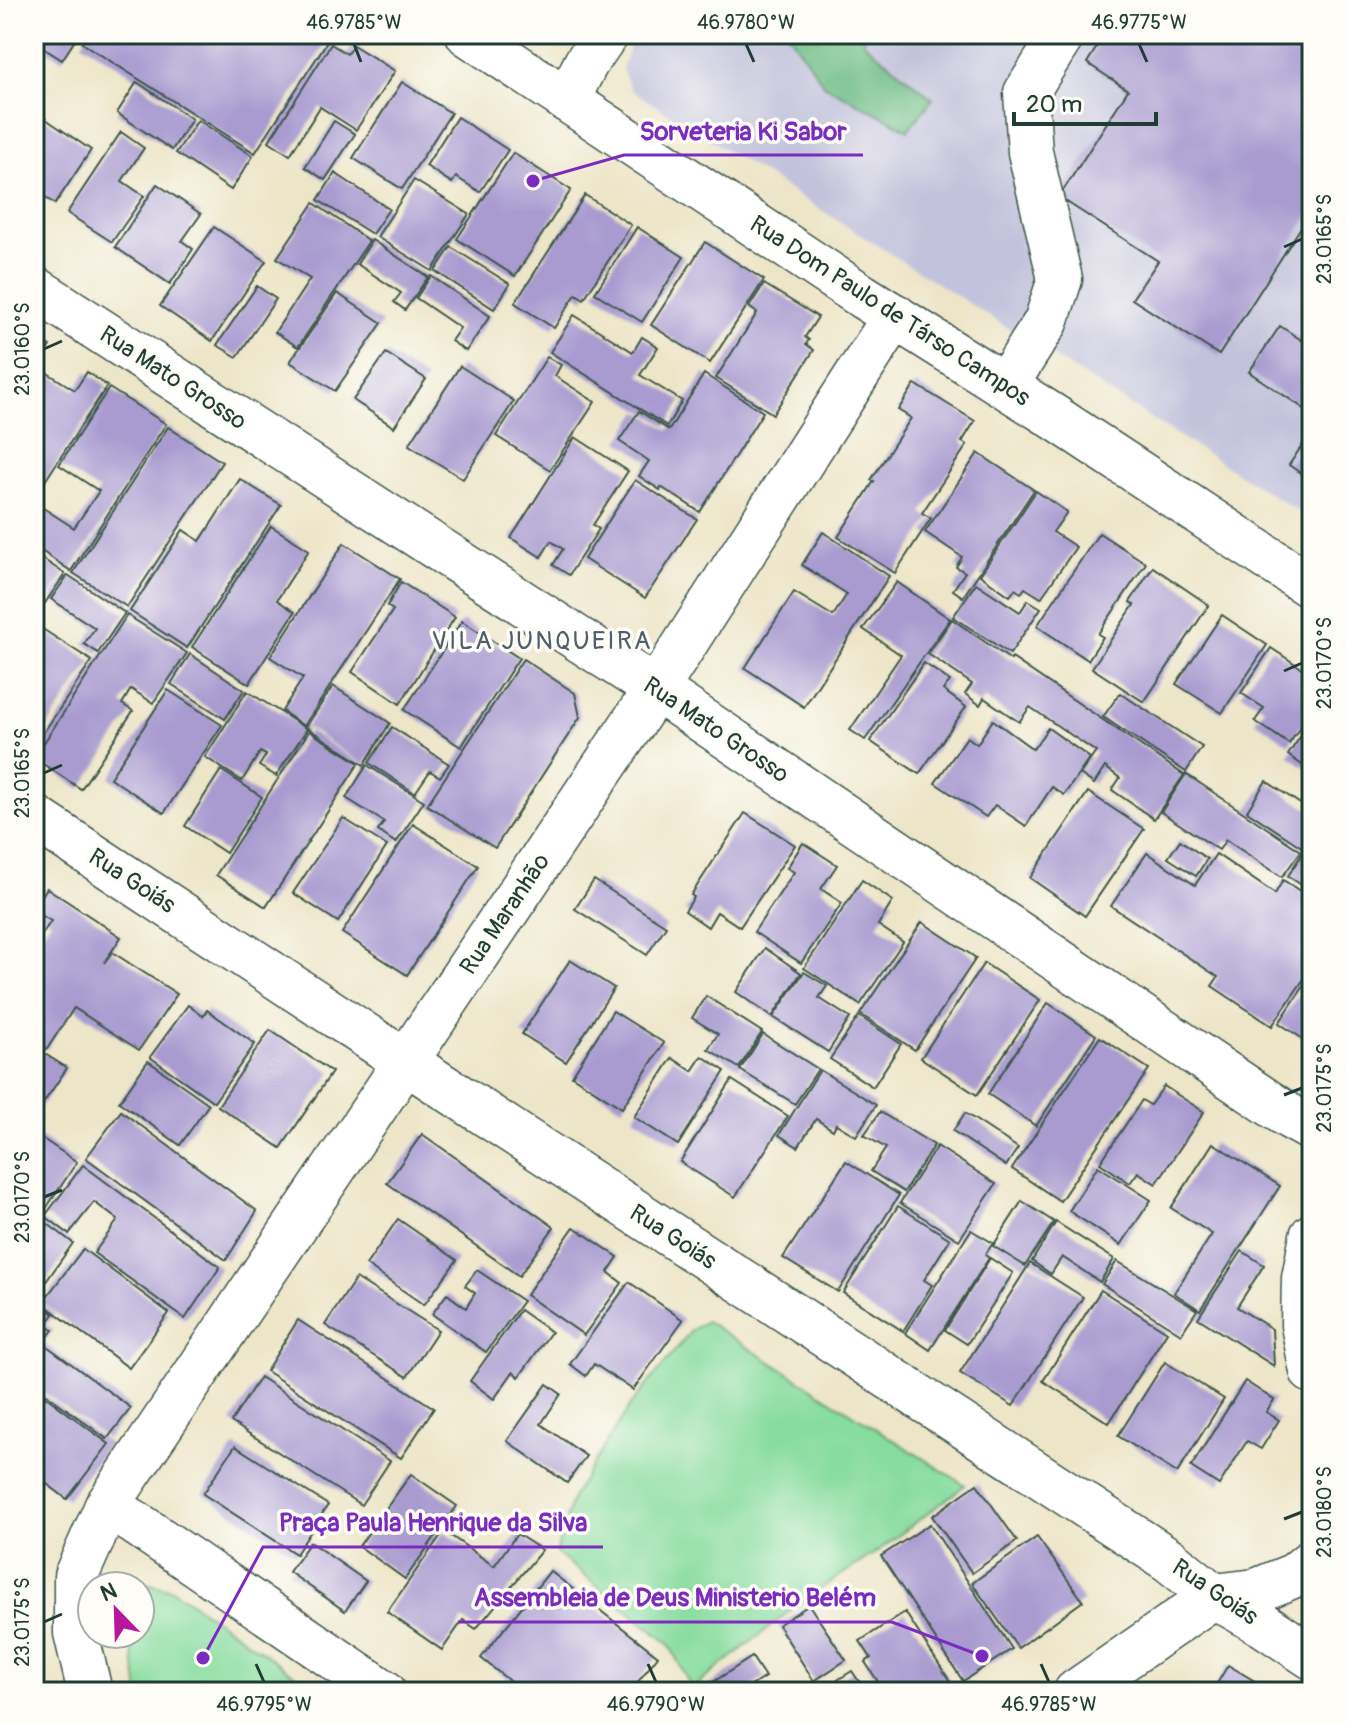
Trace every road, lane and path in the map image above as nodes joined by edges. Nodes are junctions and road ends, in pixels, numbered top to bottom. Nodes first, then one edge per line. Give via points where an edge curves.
1 (468, 34) edge
2 (606, 34) edge
3 (1063, 34) edge
4 (567, 100) junction
5 (34, 288) edge
6 (895, 316) junction
7 (1005, 386) junction
8 (1312, 587) edge
9 (656, 689) junction
10 (34, 817) edge
11 (406, 1062) junction
12 (1312, 1129) edge
13 (1312, 1236) edge
14 (1312, 1371) edge
15 (107, 1506) junction
16 (1312, 1561) edge
17 (1214, 1596) junction
18 (1312, 1657) edge
19 (90, 1692) edge
20 (384, 1692) edge
21 (1076, 1692) edge

1 - 4 street, Rua Dom Paulo de Társo Campos
2 - 4 street
3 - 7 street via 1026,93 1030,152 1060,279 1046,322
4 - 6 street, Rua Dom Paulo de Társo Campos
5 - 9 street, Rua Mato Grosso
6 - 7 street, Rua Dom Paulo de Társo Campos
6 - 9 street, Rua Maranhão
7 - 8 street, Rua Dom Paulo de Társo Campos
9 - 11 street, Rua Maranhão
9 - 12 street, Rua Mato Grosso
10 - 11 street, Rua Goiás
11 - 15 street, Rua Maranhão
11 - 17 street, Rua Goiás via 1169,1560
13 - 14 street via 1303,1325
15 - 19 street, Rua Maranhão via 76,1576 76,1633
15 - 20 street
16 - 17 street via 1295,1575 1256,1591
17 - 18 street, Rua Goiás
17 - 21 street

